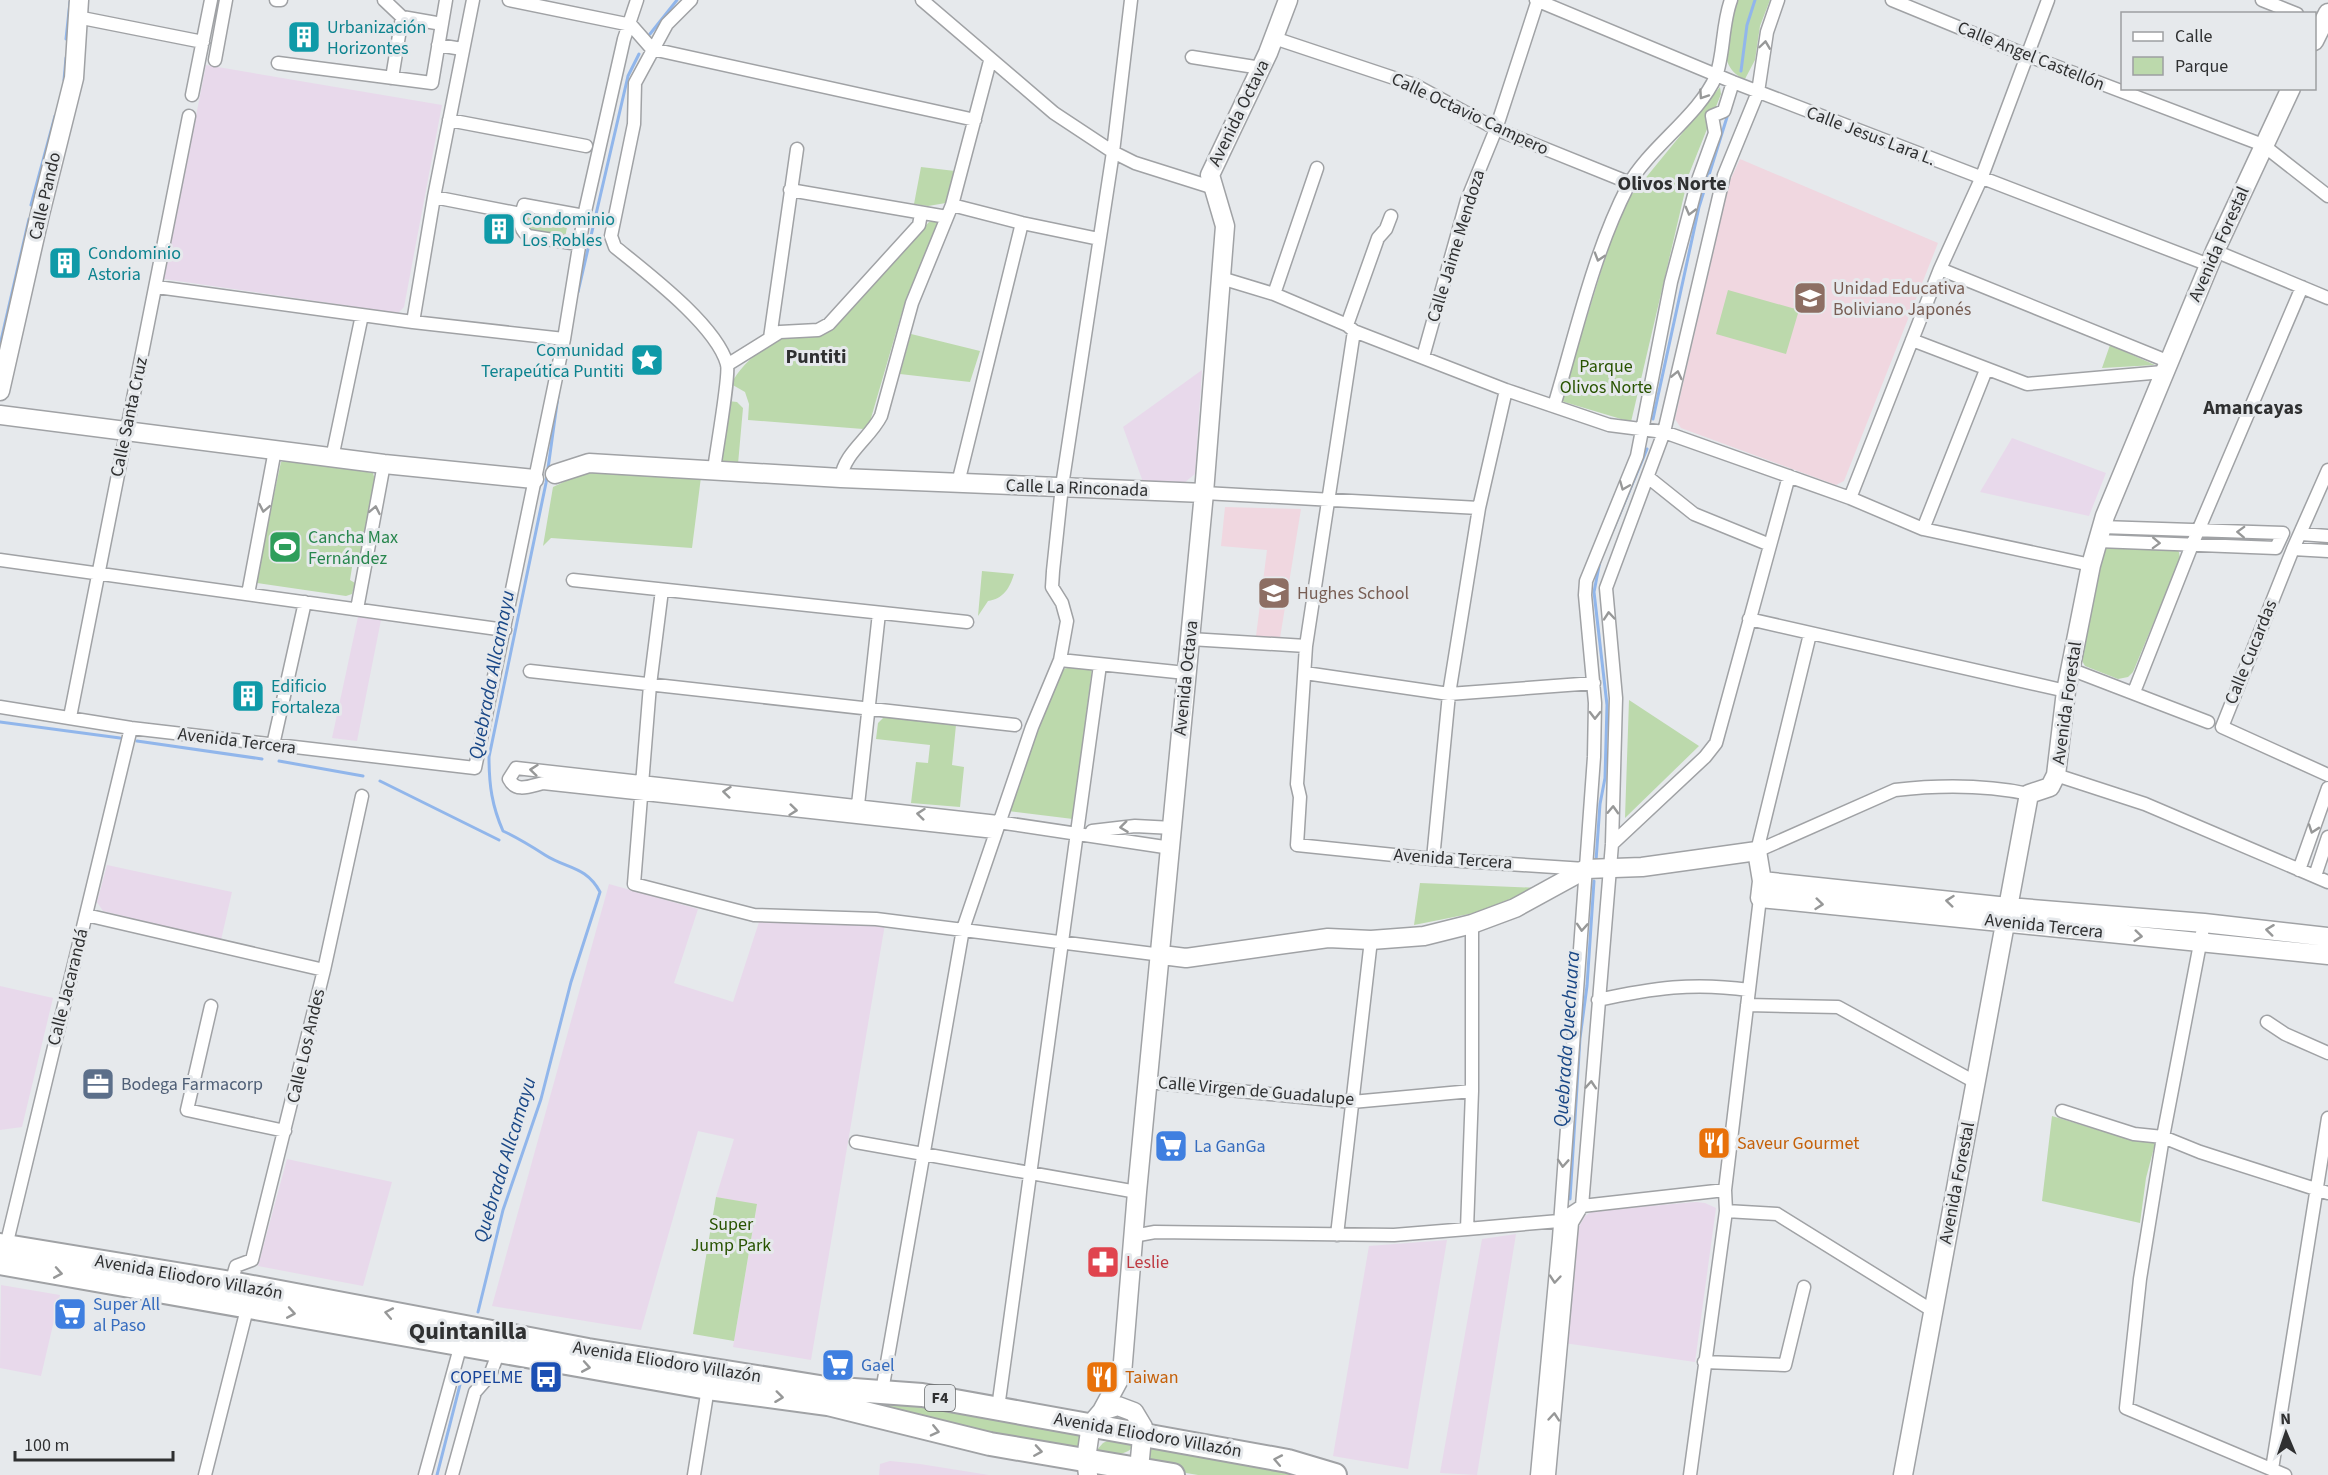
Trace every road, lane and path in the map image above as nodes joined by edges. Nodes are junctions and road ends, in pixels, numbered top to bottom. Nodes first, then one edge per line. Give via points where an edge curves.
1 (211, 0) edge
2 (226, 0) edge
3 (276, 0) edge
4 (281, 0) edge
5 (384, 0) edge
6 (446, 0) edge
7 (473, 0) edge
8 (509, 0) edge
9 (637, 0) edge
10 (691, 0) edge
11 (1131, 0) edge
12 (1288, 0) edge
13 (1537, 0) edge
14 (1731, 0) edge
15 (1778, 0) edge
16 (1892, 0) edge
17 (2049, 0) edge
18 (2262, 0) edge
19 (928, 2) edge
20 (78, 9) edge
21 (2292, 12) edge
22 (402, 17) junction
23 (2322, 19) edge
24 (442, 24) junction
25 (631, 25) junction
26 (2316, 36) edge
27 (1274, 38) junction
28 (202, 42) junction
29 (438, 45) junction
30 (462, 49) junction
31 (652, 49) junction
32 (2026, 55) junction
33 (1192, 57) dead end
34 (215, 60) dead end
35 (990, 61) junction
36 (278, 63) dead end
37 (1261, 68) junction
38 (1716, 75) junction
39 (392, 78) junction
40 (1733, 82) junction
41 (2290, 90) edge
42 (1758, 92) junction
43 (192, 95) dead end
44 (189, 116) dead end
45 (449, 120) junction
46 (975, 120) junction
47 (1496, 129) junction
48 (2263, 145) junction
49 (586, 146) dead end
50 (796, 149) dead end
51 (1113, 152) junction
52 (1317, 168) dead end
53 (1981, 179) junction
54 (1630, 183) junction
55 (1211, 187) junction
56 (790, 190) junction
57 (2328, 196) edge
58 (434, 197) junction
59 (950, 211) junction
60 (521, 214) junction
61 (921, 214) junction
62 (584, 216) junction
63 (1391, 216) dead end
64 (1022, 224) junction
65 (1099, 239) junction
66 (578, 244) junction
67 (2212, 259) junction
68 (1940, 269) junction
69 (1221, 278) junction
70 (157, 287) junction
71 (2302, 287) junction
72 (1274, 294) junction
73 (2328, 298) edge
74 (362, 315) junction
75 (413, 322) junction
76 (1351, 328) junction
77 (770, 338) junction
78 (564, 339) junction
79 (1912, 340) junction
80 (1423, 357) junction
81 (727, 365) junction
82 (2165, 367) junction
83 (1986, 370) junction
84 (1506, 390) junction
85 (0, 391) edge
86 (1554, 406) junction
87 (0, 415) edge
88 (1640, 430) junction
89 (126, 431) junction
90 (1664, 432) junction
91 (275, 450) junction
92 (332, 458) junction
93 (384, 464) junction
94 (714, 470) junction
95 (2328, 470) edge
96 (1789, 476) junction
97 (543, 477) junction
98 (841, 478) junction
99 (1649, 478) junction
100 (958, 483) junction
101 (1062, 486) junction
102 (1204, 493) junction
103 (1850, 498) junction
104 (1329, 500) junction
105 (1479, 508) junction
106 (1923, 529) junction
107 (2198, 531) junction
108 (2099, 534) junction
109 (2301, 534) junction
110 (2328, 536) edge
111 (1770, 545) junction
112 (2192, 545) junction
113 (2293, 549) junction
114 (2328, 550) edge
115 (0, 560) edge
116 (2091, 565) junction
117 (98, 574) junction
118 (573, 580) dead end
119 (662, 590) junction
120 (248, 594) junction
121 (304, 602) junction
122 (357, 609) junction
123 (879, 613) junction
124 (1749, 619) junction
125 (967, 622) dead end
126 (506, 630) junction
127 (1810, 634) junction
128 (1190, 639) junction
129 (1306, 646) junction
130 (1060, 660) junction
131 (1100, 665) junction
132 (2070, 669) junction
133 (530, 671) dead end
134 (1305, 673) junction
135 (1186, 674) junction
136 (1594, 683) junction
137 (650, 685) junction
138 (2066, 691) junction
139 (2134, 692) junction
140 (1449, 694) junction
141 (0, 707) edge
142 (870, 709) junction
143 (70, 717) junction
144 (2208, 722) dead end
145 (1015, 725) dead end
146 (131, 728) junction
147 (273, 745) junction
148 (2056, 775) junction
149 (2328, 775) edge
150 (641, 788) junction
151 (2328, 788) edge
152 (2029, 794) junction
153 (363, 796) dead end
154 (857, 812) junction
155 (997, 827) junction
156 (1173, 828) junction
157 (1076, 833) junction
158 (2328, 837) edge
159 (1612, 844) junction
160 (1171, 848) junction
161 (1757, 851) junction
162 (1433, 859) junction
163 (1609, 868) junction
164 (1586, 869) junction
165 (2299, 870) junction
166 (2315, 876) junction
167 (2328, 882) edge
168 (1761, 890) junction
169 (86, 915) junction
170 (2007, 915) junction
171 (2204, 923) junction
172 (1472, 924) junction
173 (963, 929) junction
174 (2328, 937) edge
175 (1371, 940) junction
176 (1061, 942) junction
177 (2201, 942) junction
178 (1162, 955) junction
179 (2328, 955) edge
180 (324, 970) junction
181 (1749, 990) junction
182 (1598, 1000) junction
183 (1747, 1005) junction
184 (212, 1006) dead end
185 (2266, 1022) dead end
186 (2328, 1053) edge
187 (1148, 1082) junction
188 (1976, 1082) junction
189 (1472, 1091) junction
190 (1353, 1102) junction
191 (2062, 1111) dead end
192 (2328, 1118) edge
193 (285, 1131) junction
194 (2163, 1137) junction
195 (856, 1142) dead end
196 (922, 1155) junction
197 (1030, 1173) junction
198 (1725, 1190) junction
199 (1137, 1191) junction
200 (2323, 1191) edge
201 (1582, 1206) junction
202 (1725, 1211) junction
203 (1559, 1221) junction
204 (1467, 1229) junction
205 (1337, 1234) junction
206 (1133, 1236) junction
207 (2, 1252) edge
208 (231, 1283) junction
209 (1804, 1287) dead end
210 (248, 1305) junction
211 (1933, 1311) junction
212 (461, 1344) junction
213 (500, 1351) junction
214 (1704, 1362) junction
215 (1122, 1374) junction
216 (708, 1388) junction
217 (882, 1391) junction
218 (998, 1408) junction
219 (1096, 1417) junction
220 (1118, 1429) junction
221 (1142, 1432) junction
222 (1087, 1461) edge
223 (1113, 1464) junction
224 (2272, 1470) junction
225 (1138, 1472) edge
226 (205, 1475) edge
227 (425, 1475) edge
228 (452, 1475) edge
229 (694, 1475) edge
230 (1173, 1475) edge
231 (1335, 1475) edge
232 (1537, 1475) edge
233 (1549, 1475) edge
234 (1690, 1475) edge
235 (1903, 1475) edge
236 (2285, 1475) edge

1 - 28 street
2 - 34 street
3 - 4 street
5 - 22 street
6 - 24 street
7 - 30 street
8 - 25 street
9 - 25 street
10 - 31 street via 667,24
11 - 51 street
12 - 27 street, Avenida Octava
13 - 38 street, Calle Jesus Lara L.
13 - 47 street, Calle Jaime Mendoza
14 - 38 street
42 -> 15 street via 1767,32
16 - 32 street, Calle Angel Castellón
17 - 32 street
18 - 21 street
19 - 35 street
20 - 28 street
20 - 85 street, Calle Pando via 74,78
22 - 24 street
22 - 39 street
23 - 26 street
24 - 29 street
25 - 31 street
25 - 62 street via 624,39
27 - 37 street, Avenida Octava
27 - 47 street, Calle Octavio Campero via 1415,85
28 - 43 street
29 - 30 street
29 - 39 street via 432,83
30 - 45 street
31 - 46 street
31 - 81 street via 635,83 634,124 611,236 615,248 675,297 712,337
32 - 48 street, Calle Angel Castellón
32 - 53 street
33 - 37 street
35 - 46 street
35 - 51 street via 1054,113
36 - 39 street
37 - 55 street, Avenida Octava via 1214,162
38 - 40 street, Calle Jesus Lara L.
38 -> 54 street via 1696,105
40 - 42 street, Calle Jesus Lara L.
40 -> 88 street via 1724,111 1712,116 1715,133 1671,282
41 - 48 street, Avenida Forestal
42 - 53 street, Calle Jesus Lara L.
90 -> 42 street via 1724,175
44 - 70 street, Calle Santa Cruz
45 - 49 street
45 - 58 street
46 - 59 street
47 - 54 street, Calle Octavio Campero
47 - 80 street, Calle Jaime Mendoza via 1467,200
48 - 57 street, Calle Angel Castellón
48 - 67 street, Avenida Forestal
50 - 56 street
51 - 55 street via 1135,164
51 - 65 street
52 - 72 street
53 - 67 street, Calle Jesus Lara L.
53 - 68 street
54 -> 86 street via 1608,228
55 - 69 street, Avenida Octava via 1224,215
56 - 61 street
56 - 77 street
58 - 60 street
58 - 75 street
59 - 61 street
59 - 64 street
59 - 98 street via 912,303 881,416 843,465
60 - 62 street via 524,205
60 - 66 street via 520,227 528,236
61 - 77 street via 919,225 829,324 818,330 780,332
62 - 66 street
63 - 76 street via 1378,238
64 - 65 street
64 - 100 street
65 - 101 street
66 - 78 street
67 - 71 street, Calle Jesus Lara L.
67 - 82 street, Avenida Forestal
68 - 79 street
68 - 82 street
69 - 72 street
69 - 102 street, Avenida Octava
70 - 74 street
70 - 89 street, Calle Santa Cruz
71 - 73 street, Calle Jesus Lara L.
71 - 107 street
72 - 76 street
74 - 75 street
74 - 92 street
75 - 78 street
76 - 80 street
76 - 104 street
77 - 81 street
78 - 97 street
79 - 83 street
79 - 103 street
80 - 84 street
81 - 94 street
82 - 83 street via 2027,384
82 - 108 street, Avenida Forestal
83 - 106 street
84 - 86 street
84 - 105 street
86 - 88 street via 1609,425
87 - 89 street
88 - 90 street
88 -> 136 street via 1637,456 1586,581
89 - 91 street
89 - 117 street, Calle Santa Cruz
90 - 96 street
90 - 99 street
91 - 92 street
91 -> 120 street
92 - 93 street
93 - 97 street
122 -> 93 street
94 - 97 street, Calle La Rinconada via 590,463
94 - 98 street, Calle La Rinconada
95 - 109 street, Calle Cucardas
96 - 103 street
96 - 111 street
97 - 126 street
98 - 100 street, Calle La Rinconada
99 - 111 street via 1694,514
159 -> 99 street via 1616,698 1606,588
100 - 101 street, Calle La Rinconada
101 - 102 street, Calle La Rinconada
101 - 130 street via 1052,587 1067,621
102 - 104 street, Calle La Rinconada
102 - 128 street, Avenida Octava
103 - 106 street
104 - 105 street, Calle La Rinconada
104 - 129 street
105 - 140 street
106 - 116 street
107 - 108 street
107 - 112 street
112 -> 107 street via 2276,548 2283,534
108 -> 112 street
108 - 116 street, Avenida Forestal
109 - 110 street
109 - 113 street, Calle Cucardas
111 - 124 street
112 - 139 street
113 - 114 street
113 - 149 street, Calle Cucardas via 2222,727
115 - 117 street
116 - 132 street, Avenida Forestal
117 - 120 street
117 - 143 street, Calle Santa Cruz
118 - 119 street
119 - 123 street
119 - 137 street
120 - 121 street
121 - 122 street
121 - 147 street
122 - 126 street
123 - 125 street
123 - 142 street
124 - 127 street
124 - 159 street via 1716,743
126 - 147 street, Avenida Tercera via 475,768
127 - 138 street
127 - 161 street
128 - 129 street
128 - 135 street, Avenida Octava
129 - 134 street
130 - 131 street
130 - 155 street
131 - 135 street
131 - 157 street
132 - 138 street, Avenida Forestal
132 - 139 street
133 - 137 street
134 - 140 street
134 - 162 street, Avenida Tercera via 1297,845
135 - 156 street, Avenida Octava
136 - 140 street
136 -> 164 street via 1594,758
137 - 142 street
137 - 150 street
138 - 148 street, Avenida Forestal
139 - 144 street
140 - 162 street
141 - 143 street, Avenida Tercera
142 - 145 street
142 - 154 street
143 - 146 street, Avenida Tercera
146 - 147 street, Avenida Tercera
146 - 169 street, Calle Jacarandá
148 - 152 street, Avenida Forestal via 2050,787
148 - 165 street via 2145,804
150 -> 150 street via 516,768 509,780 518,788 543,783
150 - 154 street
150 - 173 street via 634,884 754,915 876,919
151 -> 165 street
152 - 161 street via 1998,788 1895,790
152 - 170 street, Avenida Forestal
153 - 180 street, Calle Los Andes
154 - 155 street
155 - 157 street
155 - 173 street
156 -> 157 street via 1135,826
156 - 160 street, Avenida Octava
157 - 160 street
157 - 176 street
158 - 166 street
159 - 163 street
160 - 178 street, Avenida Octava
161 - 163 street, Avenida Tercera
161 - 168 street
162 - 164 street, Avenida Tercera
163 - 164 street, Avenida Tercera
163 - 182 street
164 - 172 street via 1515,908
164 -> 203 street
165 - 166 street
166 - 167 street
168 - 170 street, Avenida Tercera
168 - 181 street
169 - 180 street
169 - 207 street, Calle Jacarandá
170 - 171 street, Avenida Tercera
170 -> 177 street, Avenida Tercera
170 - 188 street, Avenida Forestal
174 -> 171 street, Avenida Tercera
171 - 177 street
172 - 175 street via 1424,936
172 - 189 street
173 - 176 street
173 - 196 street
175 - 178 street via 1328,938 1186,958
175 - 190 street
176 - 178 street
176 - 197 street
177 - 179 street, Avenida Tercera
177 - 194 street
178 - 187 street, Avenida Octava
180 - 193 street, Calle Los Andes
181 - 182 street via 1659,987
181 - 183 street
201 -> 182 street
183 - 188 street via 1838,1007
183 - 198 street
184 - 193 street via 187,1110
185 - 186 street
187 - 190 street, Calle Virgen de Guadalupe
187 - 199 street, Avenida Octava
188 - 211 street, Avenida Forestal
189 - 190 street, Calle Virgen de Guadalupe
189 - 204 street
190 - 205 street
191 - 194 street via 2134,1134
192 - 200 street
193 - 208 street, Calle Los Andes via 252,1260 236,1266
194 - 200 street
194 - 224 street via 2140,1280 2126,1408
195 - 196 street
196 - 197 street
196 - 217 street
197 - 199 street
197 - 218 street
198 - 201 street
198 - 202 street
199 - 206 street, Avenida Octava
200 - 224 street
201 - 203 street
233 -> 201 street via 1572,1223
202 - 211 street via 1777,1214
202 - 214 street
203 - 204 street
203 -> 232 street
204 - 205 street via 1394,1235
205 - 206 street via 1155,1232
206 - 215 street, Avenida Octava
207 - 208 highway, Avenida Eliodoro Villazón / F4
207 -> 210 highway, Avenida Eliodoro Villazón / F4
217 -> 208 highway, Avenida Eliodoro Villazón / F4 via 826,1388 588,1350
209 - 214 street via 1785,1365
210 -> 212 highway, Avenida Eliodoro Villazón / F4
210 - 226 street
211 - 235 street, Avenida Forestal
212 - 213 highway, Avenida Eliodoro Villazón / F4
212 - 227 street
213 -> 216 highway, Avenida Eliodoro Villazón / F4
213 - 228 street via 490,1375 475,1392
214 - 234 street
215 - 219 street, Avenida Octava
215 - 221 street, Avenida Octava
216 -> 222 highway, Avenida Eliodoro Villazón / F4 via 828,1404 990,1444
216 - 229 street
217 - 218 highway, Avenida Eliodoro Villazón / F4
218 - 219 highway, Avenida Eliodoro Villazón / F4
219 - 220 highway, Avenida Eliodoro Villazón / F4
219 - 221 street via 1118,1406 1127,1408
219 - 222 street, Avenida Octava
220 - 221 highway, Avenida Eliodoro Villazón / F4
220 - 222 highway via 1097,1440
221 - 223 highway via 1135,1454
221 - 225 street
231 -> 221 highway, Avenida Eliodoro Villazón / F4 via 1288,1461
222 - 223 highway, Avenida Eliodoro Villazón / F4
223 - 225 highway, Avenida Eliodoro Villazón / F4
224 - 236 street
225 - 230 highway, Avenida Eliodoro Villazón / F4

